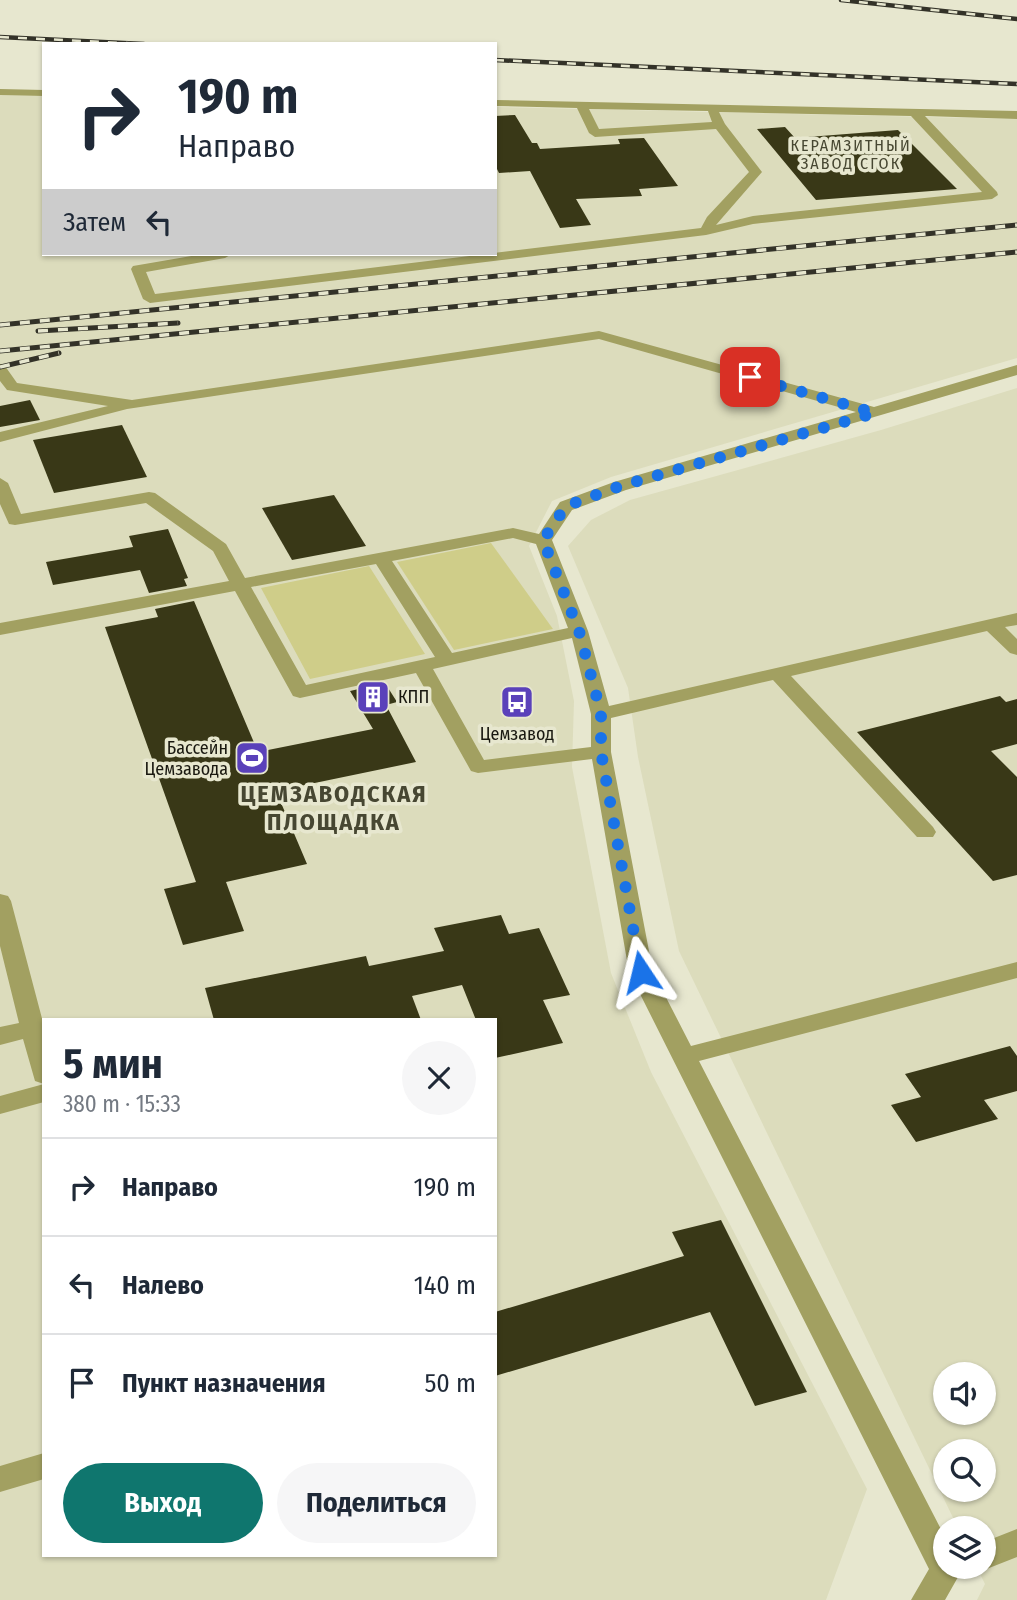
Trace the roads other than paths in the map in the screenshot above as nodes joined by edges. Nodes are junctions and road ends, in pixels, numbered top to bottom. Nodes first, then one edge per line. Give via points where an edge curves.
1 (0, 92) edge
2 (42, 93) edge
3 (497, 103) edge
4 (581, 105) junction
5 (712, 108) junction
6 (915, 113) junction
7 (1017, 115) edge
8 (719, 125) junction
9 (706, 231) junction
10 (213, 256) edge
11 (0, 369) edge
12 (1017, 370) edge
13 (6, 389) edge
14 (132, 405) junction
15 (875, 413) junction
16 (0, 437) edge
17 (0, 483) edge
18 (543, 540) junction
19 (380, 557) junction
20 (240, 583) junction
21 (1017, 619) edge
22 (991, 625) junction
23 (0, 629) edge
24 (579, 631) junction
25 (1017, 649) edge
26 (446, 659) junction
27 (421, 665) junction
28 (777, 673) junction
29 (601, 713) junction
30 (601, 752) junction
31 (925, 832) dead end
32 (0, 901) edge
33 (1017, 970) edge
34 (32, 1028) junction
35 (0, 1036) edge
36 (684, 1056) junction
37 (42, 1067) edge
38 (42, 1094) edge
39 (0, 1105) edge
40 (42, 1467) edge
41 (0, 1479) edge
42 (933, 1533) edge
43 (1017, 1543) edge
44 (996, 1551) edge
45 (943, 1579) edge
46 (927, 1600) edge

1 - 2 street
3 - 4 street
4 - 5 street
4 - 8 street via 595,133
5 - 6 street
5 - 8 street
6 - 7 street
6 - 9 street via 992,195 753,220
8 - 9 street via 756,172
9 - 10 street via 150,299 138,269
11 - 13 street
12 - 15 street
13 - 14 street
14 - 15 street via 599,335
14 - 16 street
15 - 18 street via 620,486 566,506
17 - 20 street via 15,520 149,497 220,548
18 - 19 street via 513,533
18 - 24 street
19 - 20 street
19 - 26 street
20 - 23 street
20 - 27 street via 300,692
21 - 22 street
22 - 25 street
22 - 28 street
24 - 26 street
24 - 29 street
26 - 27 street
27 - 30 street via 478,767
28 - 29 street
28 - 31 street
29 - 30 street
30 - 36 street via 641,972
32 - 34 street
33 - 36 street
34 - 35 street
34 - 37 street
36 - 42 street
38 - 39 street
40 - 41 street
43 - 44 street
45 - 46 street

